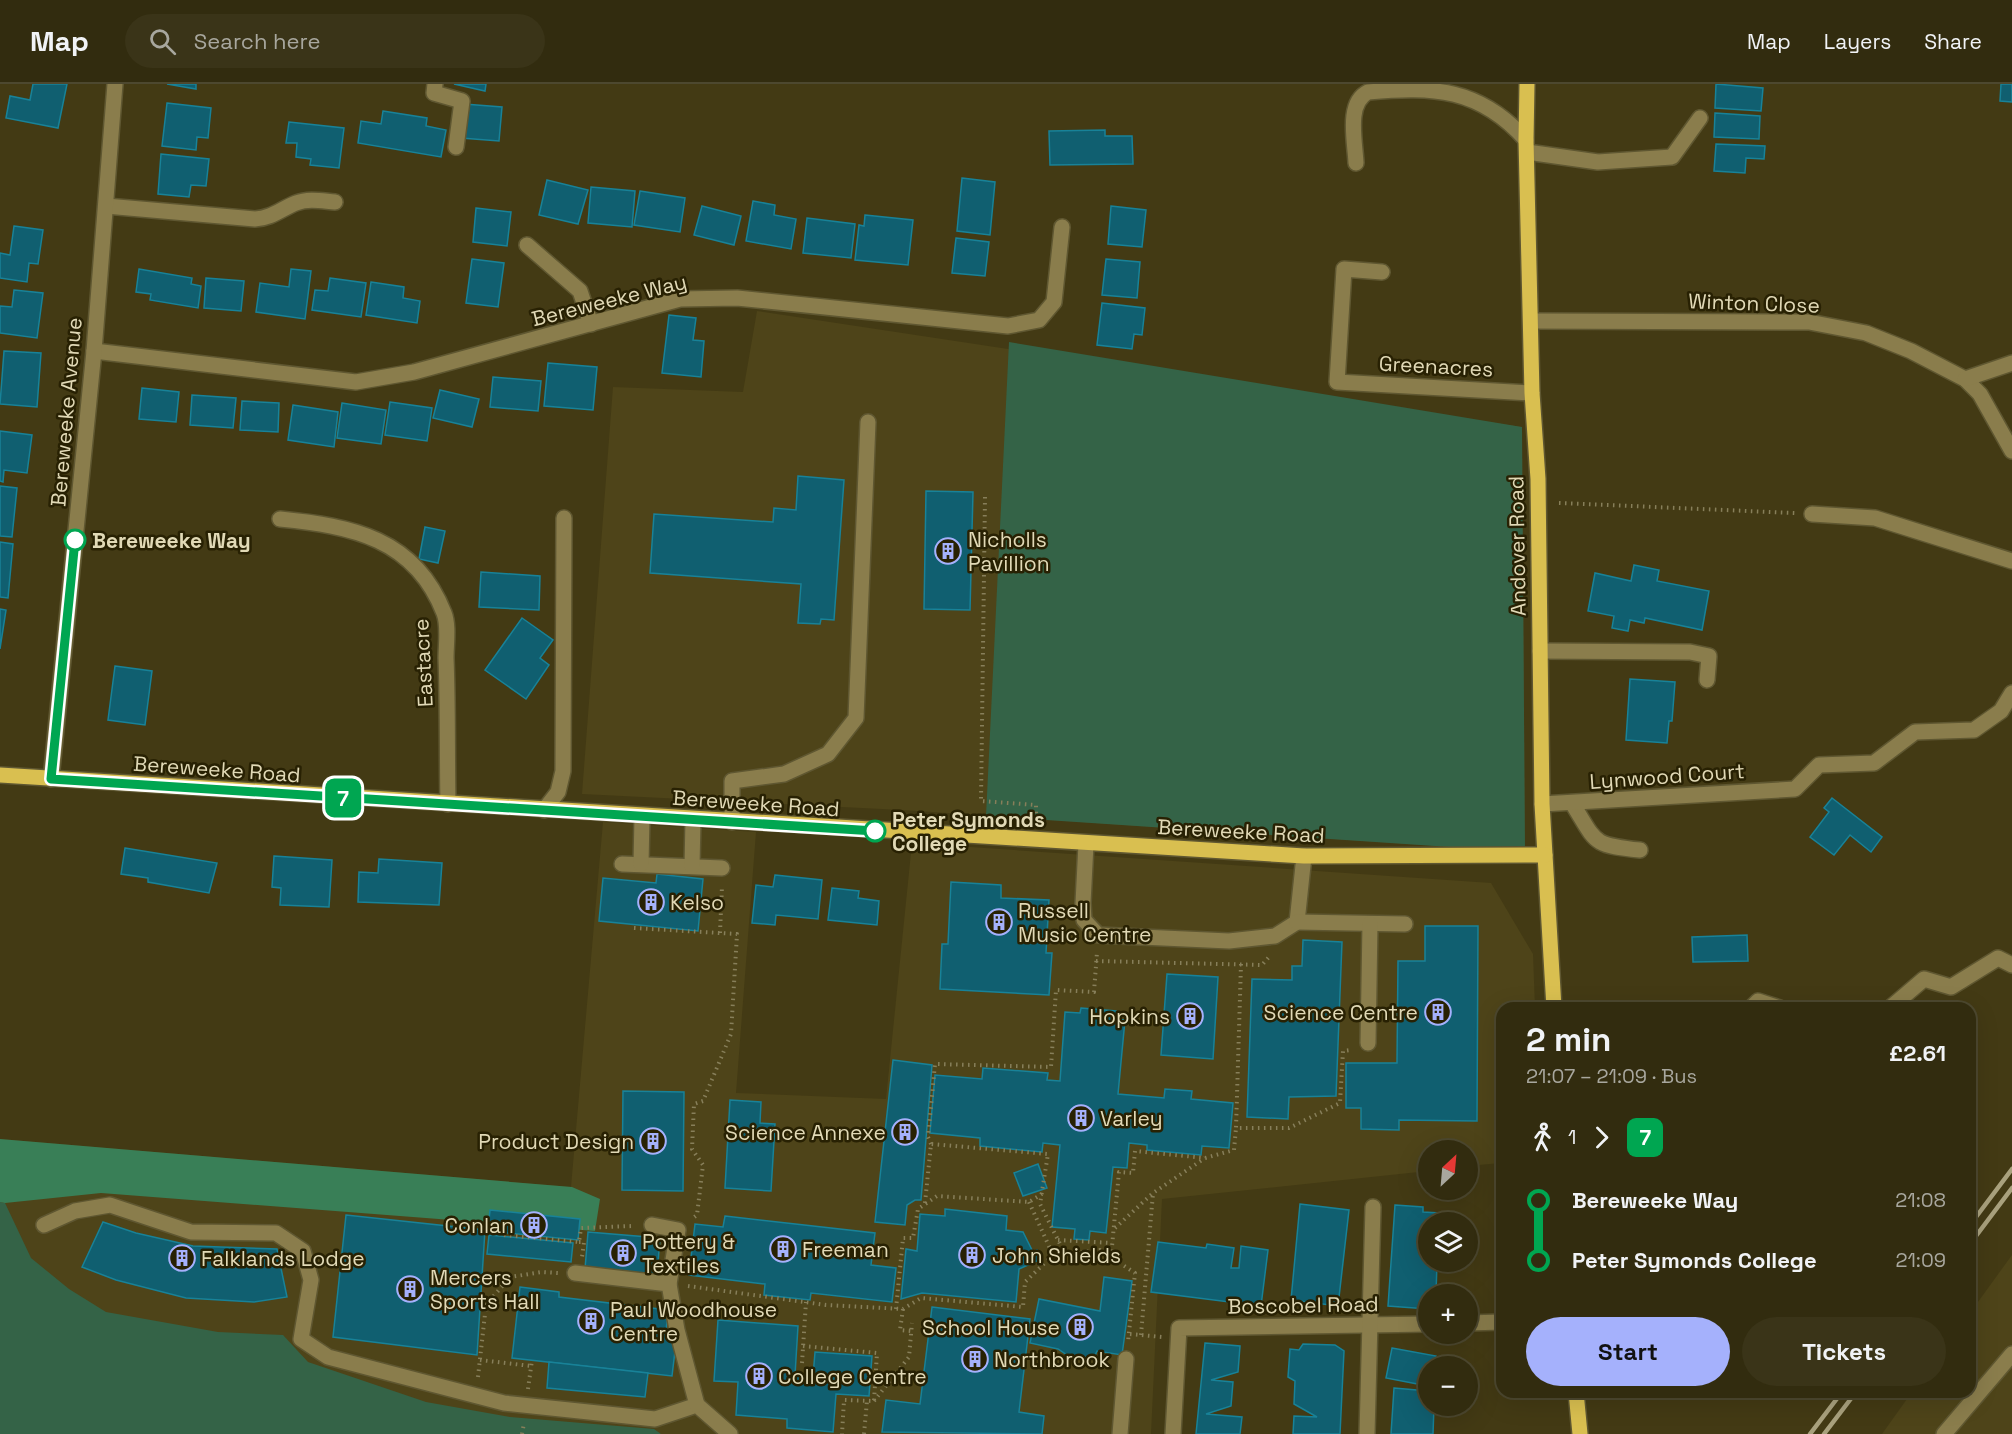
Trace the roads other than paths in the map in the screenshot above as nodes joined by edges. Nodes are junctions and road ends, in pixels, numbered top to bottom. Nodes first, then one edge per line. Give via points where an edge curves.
1 (115, 84) edge
2 (435, 84) edge
3 (1527, 84) edge
4 (1700, 118) dead end
5 (1527, 146) junction
6 (456, 147) dead end
7 (1356, 163) dead end
8 (335, 202) dead end
9 (105, 206) junction
10 (1062, 227) dead end
11 (527, 245) dead end
12 (1382, 272) dead end
13 (1531, 321) junction
14 (591, 324) junction
15 (94, 351) junction
16 (2012, 363) edge
17 (1965, 379) junction
18 (1532, 393) junction
19 (868, 422) dead end
20 (2012, 451) edge
21 (1812, 514) road end
22 (564, 518) dead end
23 (280, 519) dead end
24 (2012, 561) edge
25 (1540, 651) junction
26 (1707, 680) dead end
27 (2012, 693) edge
28 (0, 776) edge
29 (51, 779) junction
30 (1572, 803) junction
31 (447, 804) junction
32 (1542, 804) junction
33 (544, 810) junction
34 (642, 817) junction
35 (693, 820) junction
36 (732, 822) junction
37 (1086, 844) junction
38 (1640, 850) dead end
39 (1545, 855) junction
40 (1304, 856) junction
41 (622, 864) dead end
42 (641, 864) junction
43 (692, 866) junction
44 (722, 868) road end
45 (1297, 922) junction
46 (1370, 924) junction
47 (1405, 924) dead end
48 (2012, 965) edge
49 (1554, 1002) edge
50 (1897, 1002) edge
51 (1368, 1043) dead end
52 (1373, 1207) dead end
53 (44, 1225) dead end
54 (652, 1225) road end
55 (575, 1273) dead end
56 (669, 1284) junction
57 (1496, 1322) edge
58 (1478, 1323) edge
59 (1418, 1324) edge
60 (1370, 1326) junction
61 (2012, 1354) edge
62 (1126, 1359) road end
63 (1976, 1396) edge
64 (1577, 1398) edge
65 (1975, 1398) edge
66 (697, 1405) junction
67 (730, 1434) edge
68 (1120, 1434) edge
69 (1173, 1434) edge
70 (1367, 1434) edge
71 (1580, 1434) edge
72 (1944, 1434) edge

1 - 9 street, Bereweeke Avenue
2 - 6 street via 434,93 462,101
3 - 5 main road, Andover Road
4 - 5 street via 1672,157 1598,162
5 - 7 street via 1512,124 1459,94 1419,89 1368,92 1354,109
5 - 13 main road, Andover Road
8 - 9 street via 311,200 255,219
9 - 15 street, Bereweeke Avenue
10 - 14 street, Bereweeke Way via 1054,302 1039,320 1008,326 738,298 680,299
11 - 14 street via 580,291
12 - 18 street, Greenacres via 1344,269 1338,382
13 - 17 street, Winton Close via 1809,322 1866,333
13 - 18 main road, Andover Road
14 - 15 street, Bereweeke Way via 414,372 356,382
15 - 29 street, Bereweeke Avenue
16 - 17 street
17 - 20 street, Winton Close via 1980,394
18 - 25 main road, Andover Road via 1538,478
19 - 36 street via 856,718 828,754 784,774 732,781
21 - 24 street via 1875,518
22 - 33 street via 563,771 558,792
23 - 31 street, Eastacre via 353,529 381,540 408,561 429,585 445,615
25 - 26 street via 1690,652 1709,656
25 - 32 main road, Andover Road
27 - 30 street, Lynwood Court via 2001,711 1974,730 1915,732 1874,763 1819,765 1795,789
28 - 29 main road, Bereweeke Road
29 - 31 main road, Bereweeke Road
30 - 32 street, Lynwood Court
30 - 38 street via 1593,837 1604,846
31 - 33 main road, Bereweeke Road
32 - 39 main road, Andover Road
33 - 34 main road, Bereweeke Road
34 - 35 main road, Bereweeke Road
34 - 42 street
35 - 36 main road, Bereweeke Road
35 - 43 street
36 - 37 main road, Bereweeke Road
37 - 40 main road, Bereweeke Road
37 - 45 street via 1084,920 1098,935 1229,941 1275,936
39 - 40 main road, Bereweeke Road
39 - 49 main road, Andover Road
40 - 45 street
41 - 42 street
42 - 43 street
43 - 44 street
45 - 46 street
46 - 47 street
46 - 51 street
48 - 50 street via 1998,958 1951,987 1924,979
52 - 60 street
53 - 66 street via 75,1211 110,1205 191,1232 276,1233 303,1251 311,1280 301,1339 328,1357 504,1403 655,1419
54 - 56 street via 678,1230
55 - 56 street
56 - 66 street
57 - 58 street
59 - 60 street, Boscobel Road
60 - 69 street, Boscobel Road via 1179,1333
60 - 70 street
61 - 63 street
62 - 68 street
64 - 71 main road
65 - 72 street
66 - 67 street

